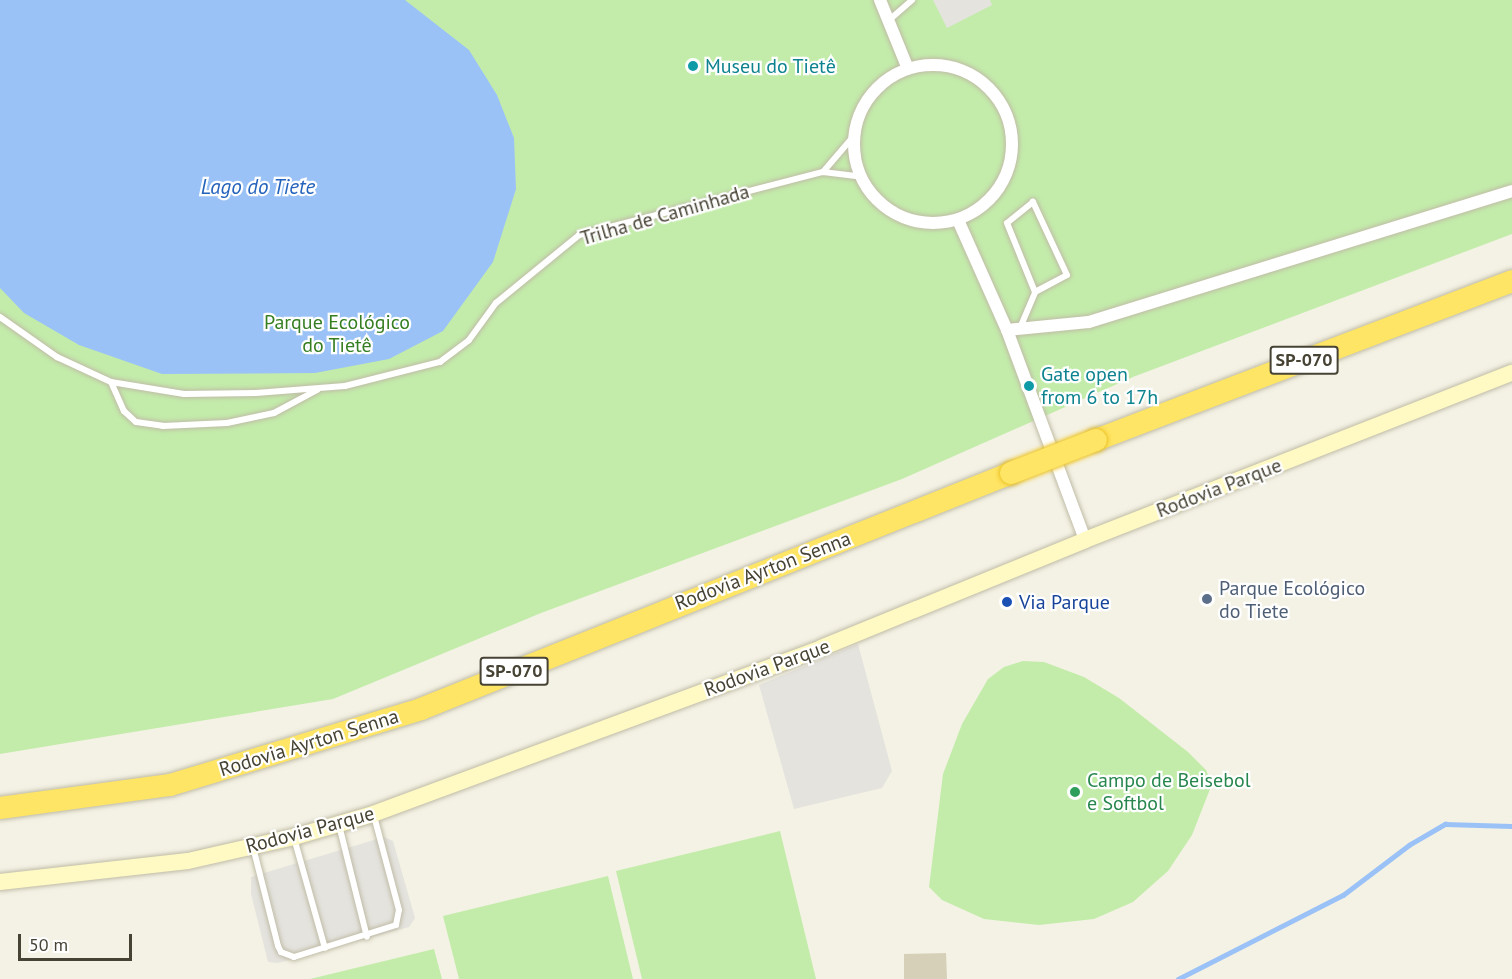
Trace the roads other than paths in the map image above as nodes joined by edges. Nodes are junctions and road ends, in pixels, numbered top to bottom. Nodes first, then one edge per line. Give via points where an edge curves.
1 (879, 0) edge
2 (912, 0) edge
3 (888, 22) junction
4 (908, 69) junction
5 (853, 137) junction
6 (823, 172) junction
7 (858, 176) junction
8 (1512, 191) edge
9 (958, 220) junction
10 (1512, 281) edge
11 (1035, 292) junction
12 (0, 317) edge
13 (1013, 330) junction
14 (1512, 374) edge
15 (111, 382) junction
16 (318, 389) junction
17 (1085, 540) junction
18 (0, 808) edge
19 (373, 814) junction
20 (339, 825) junction
21 (294, 837) junction
22 (253, 847) junction
23 (3, 884) edge
24 (367, 937) junction
25 (325, 948) junction

1 - 3 street
2 - 3 lane
3 - 4 street
4 - 5 street via 886,80 869,97
4 - 9 street via 944,65 978,78 1003,105 1013,132 1012,160 1002,186 989,200
5 - 6 lane
5 - 7 street
6 - 7 lane, Trilha de Caminhada
6 - 16 lane, Trilha de Caminhada via 579,235 496,303 469,340 440,362 393,376
7 - 9 street via 885,207 907,219 933,224
8 - 13 street via 1089,322
9 - 13 street
10 - 18 highway, Rodovia Ayrton Senna / SP-070, bridge via 1011,473 421,709 170,785
11 - 11 lane via 1007,223 1033,202 1067,275
11 - 13 lane
12 - 15 lane, Trilha de Caminhada via 57,357
13 - 17 street
14 - 17 street, Rodovia Parque
15 - 16 lane, Trilha de Caminhada via 184,394
15 - 16 lane via 124,411 136,422 163,426 227,423 274,413
17 - 19 street, Rodovia Parque via 821,648
19 - 20 street, Rodovia Parque
19 - 24 lane via 399,910 390,930
20 - 21 street, Rodovia Parque
20 - 24 lane
21 - 22 street, Rodovia Parque
21 - 25 lane
22 - 23 street, Rodovia Parque via 188,861
22 - 25 lane via 281,952 294,957
24 - 25 lane

